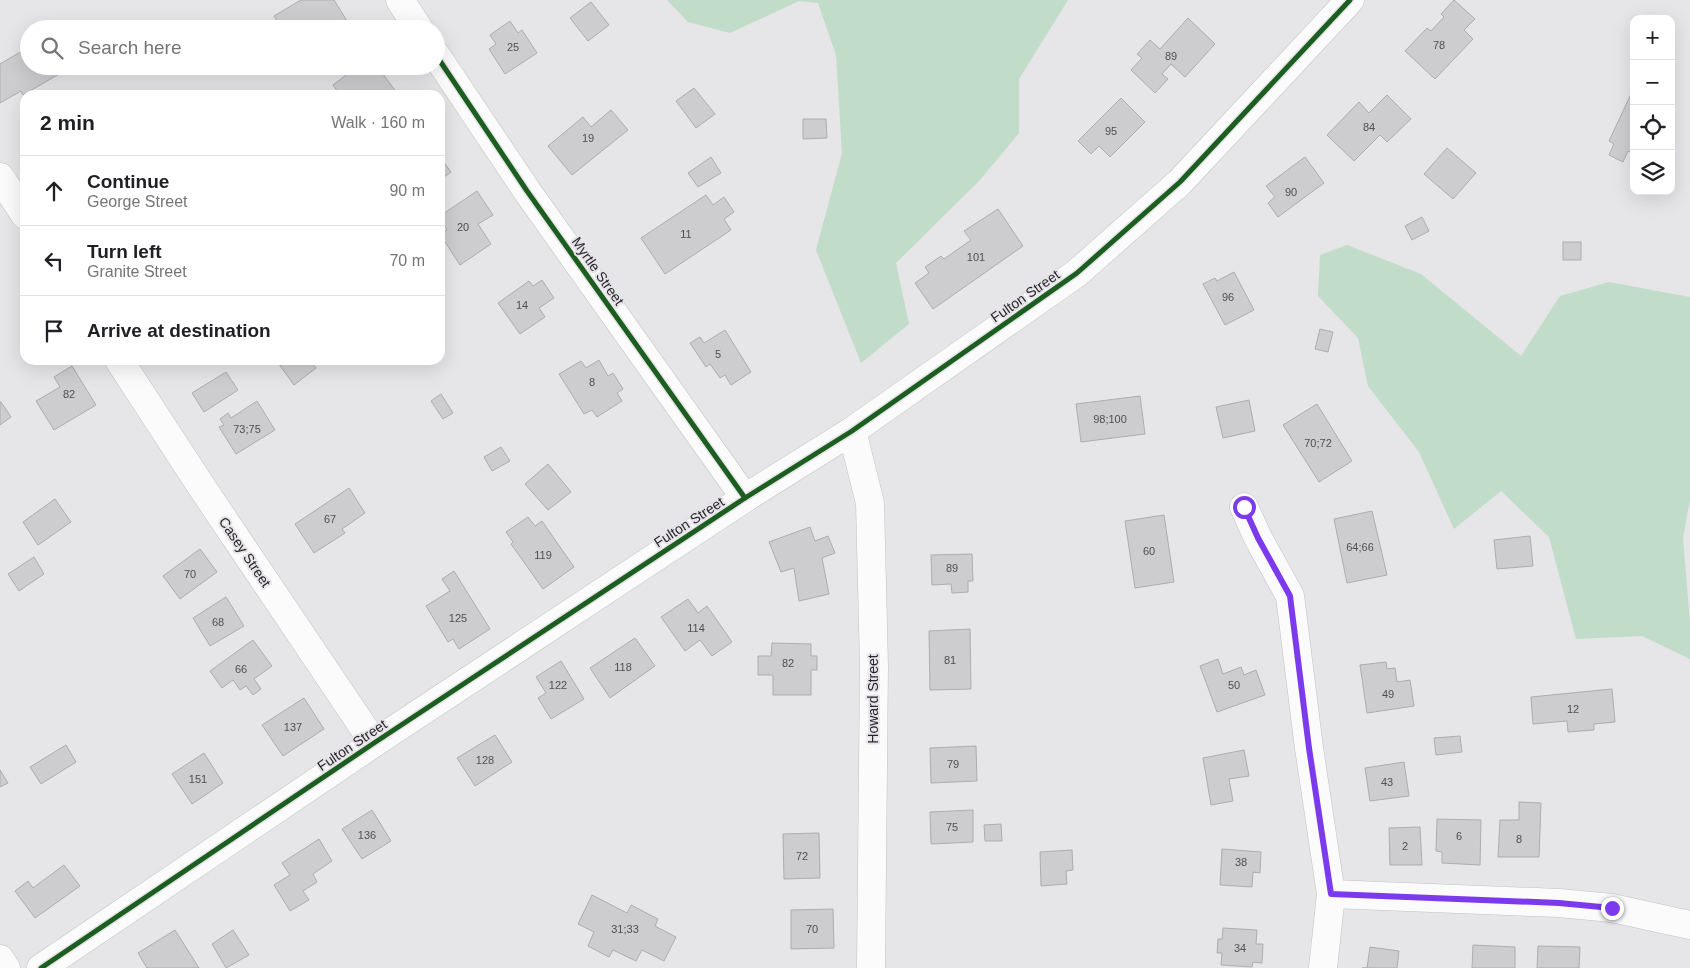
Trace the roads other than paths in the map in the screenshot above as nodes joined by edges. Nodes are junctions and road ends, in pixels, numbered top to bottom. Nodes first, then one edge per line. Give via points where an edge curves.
1 (400, 0) edge
2 (1350, 0) edge
3 (413, 20) edge
4 (445, 68) edge
5 (0, 177) edge
6 (20, 207) edge
7 (122, 365) edge
8 (852, 431) junction
9 (745, 498) junction
10 (1244, 507) dead end
11 (374, 743) junction
12 (1331, 894) junction
13 (1690, 925) edge
14 (0, 959) edge
15 (6, 968) edge
16 (41, 968) edge
17 (871, 968) edge
18 (1323, 968) edge

1 - 3 street
2 - 8 street, Fulton Street via 1180,182 1077,273
4 - 9 street, Myrtle Street via 527,191
5 - 6 street
7 - 11 street, Casey Street
8 - 9 street, Fulton Street
8 - 17 street, Howard Street via 870,503 874,666
9 - 11 street, Fulton Street
10 - 12 street via 1290,596
11 - 16 street, Fulton Street
12 - 13 street via 1559,903 1612,908
12 - 18 street
14 - 15 street

